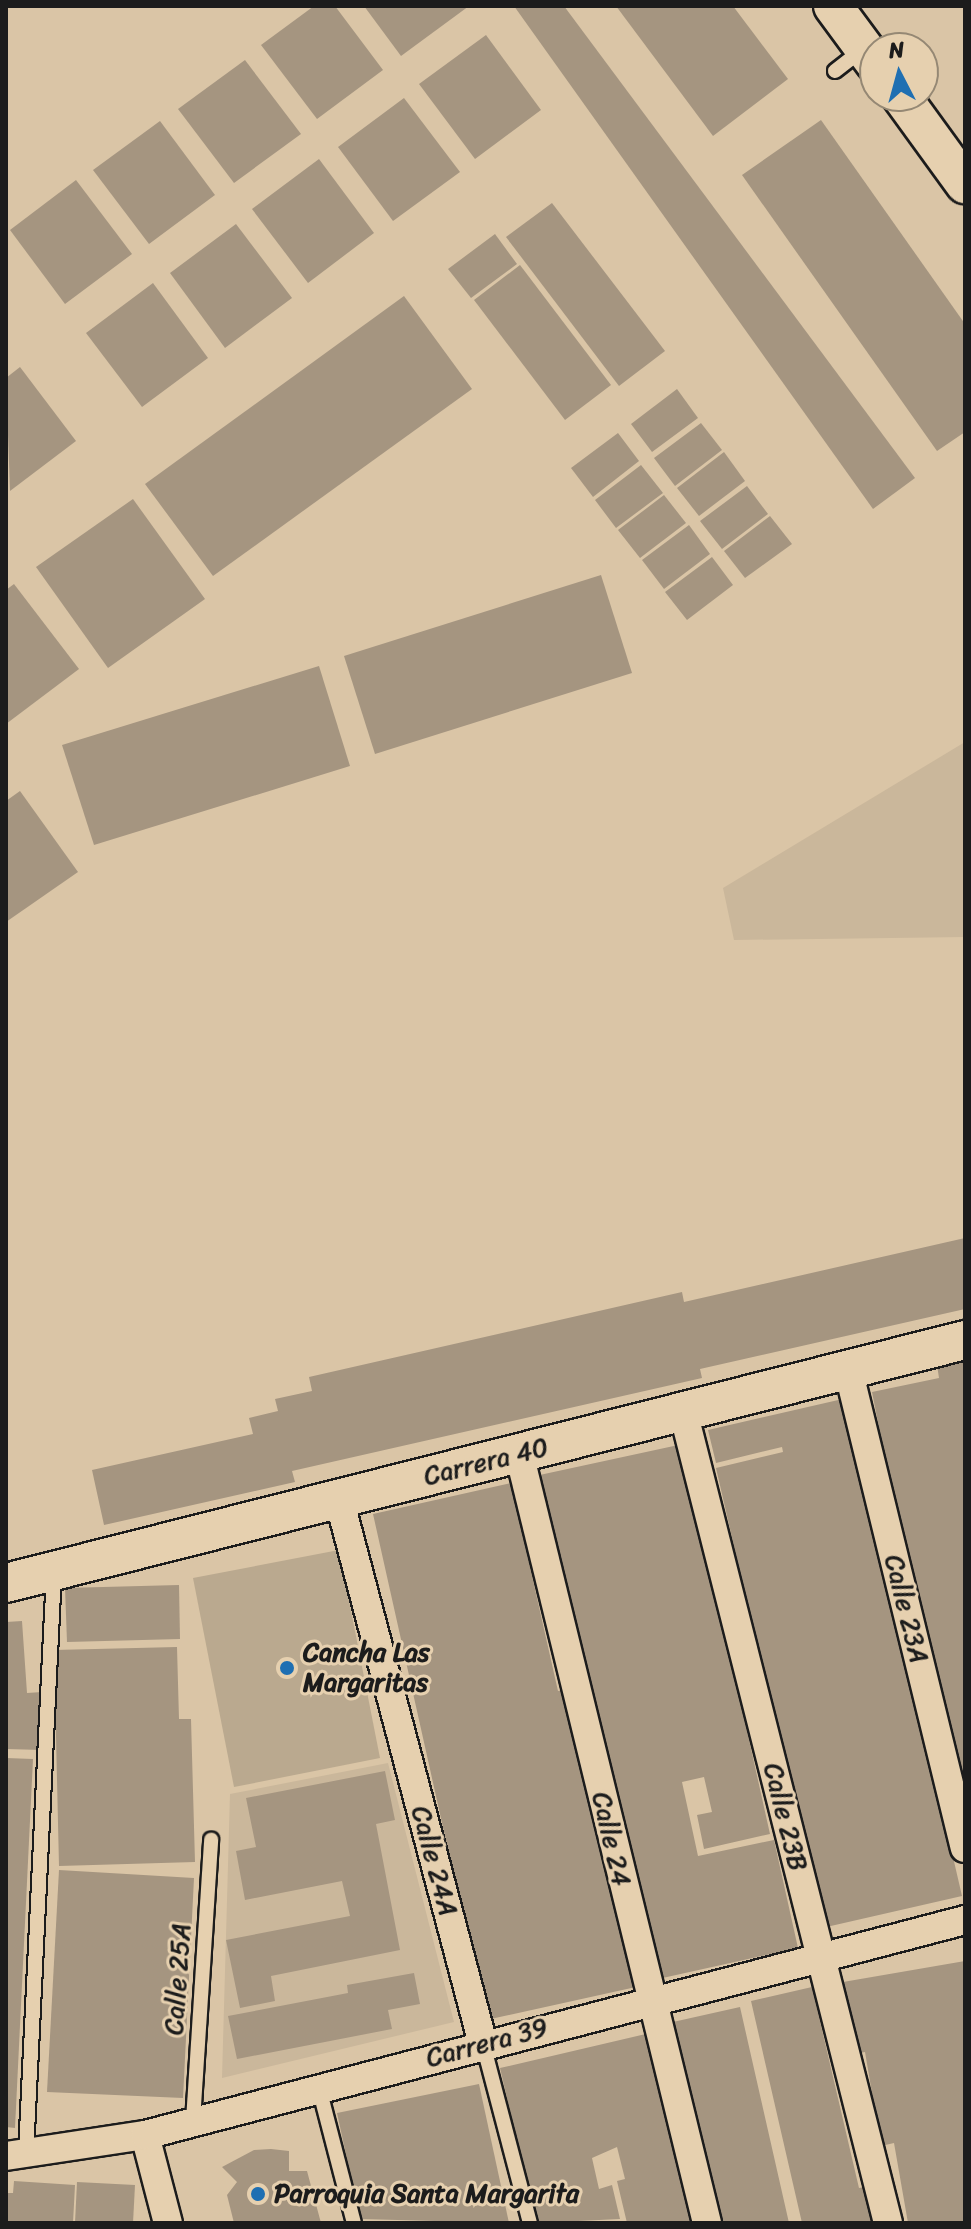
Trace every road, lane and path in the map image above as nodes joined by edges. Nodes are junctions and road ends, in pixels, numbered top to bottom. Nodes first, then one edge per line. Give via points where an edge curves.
1 (833, 6) edge
2 (858, 61) edge
3 (913, 112) edge
4 (965, 184) edge
5 (965, 1340) edge
6 (848, 1369) junction
7 (683, 1411) junction
8 (519, 1453) junction
9 (339, 1499) junction
10 (54, 1571) junction
11 (6, 1583) edge
12 (211, 1840) dead end
13 (965, 1848) edge
14 (965, 1920) edge
15 (820, 1956) junction
16 (650, 2002) junction
17 (483, 2044) junction
18 (319, 2088) junction
19 (193, 2121) junction
20 (145, 2135) junction
21 (16, 2154) edge
22 (168, 2223) edge
23 (354, 2223) edge
24 (530, 2223) edge
25 (707, 2223) edge
26 (888, 2223) edge

1 - 2 street
3 - 4 street
5 - 6 street, Carrera 40
6 - 7 street, Carrera 40
6 - 13 street, Calle 23A
7 - 8 street, Carrera 40
7 - 15 street, Calle 23B
8 - 9 street, Carrera 40
8 - 16 street, Calle 24
9 - 10 street, Carrera 40
9 - 17 street, Calle 24A
10 - 11 street, Carrera 40
10 - 21 lane
12 - 19 lane, Calle 25A
14 - 15 street, Carrera 39
15 - 16 street, Carrera 39
15 - 26 street, Calle 23B
16 - 17 street, Carrera 39
16 - 25 street, Calle 24
17 - 18 street, Carrera 39
17 - 24 lane, Calle 24A
18 - 19 street, Carrera 39
18 - 23 lane
19 - 20 street, Carrera 39
20 - 21 street, Carrera 39
20 - 22 street

